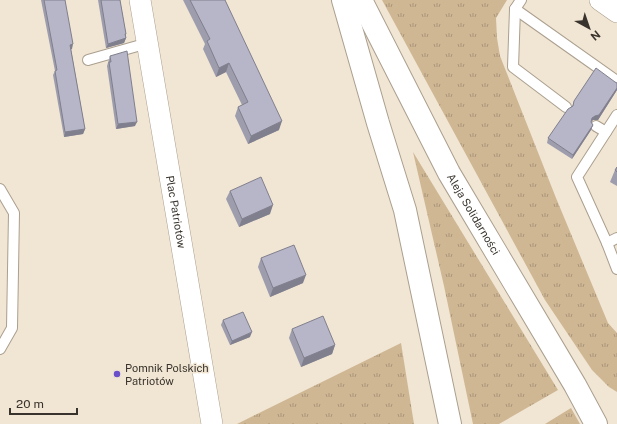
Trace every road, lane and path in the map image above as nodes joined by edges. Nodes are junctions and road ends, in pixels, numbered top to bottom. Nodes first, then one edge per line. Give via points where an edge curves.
1 (140, 0) edge
2 (343, 0) edge
3 (361, 0) edge
4 (521, 0) edge
5 (600, 0) edge
6 (515, 9) junction
7 (617, 12) edge
8 (148, 43) junction
9 (88, 60) dead end
10 (617, 80) edge
11 (566, 107) dead end
12 (617, 115) edge
13 (596, 126) dead end
14 (606, 132) junction
15 (0, 189) edge
16 (617, 238) edge
17 (607, 243) junction
18 (617, 270) edge
19 (0, 349) edge
20 (212, 424) edge
21 (450, 424) edge
22 (596, 424) edge

1 - 8 street, Plac Patriotów
2 - 21 main road via 405,210
3 - 22 main road, Aleja Solidarności via 449,173 572,379
4 - 6 lane
5 - 7 street
6 - 10 lane
6 - 11 lane via 513,67
8 - 9 lane
8 - 20 street, Plac Patriotów
12 - 14 lane
13 - 14 lane
14 - 17 lane via 577,177
15 - 19 lane via 14,213 12,328
16 - 17 lane
17 - 18 lane

